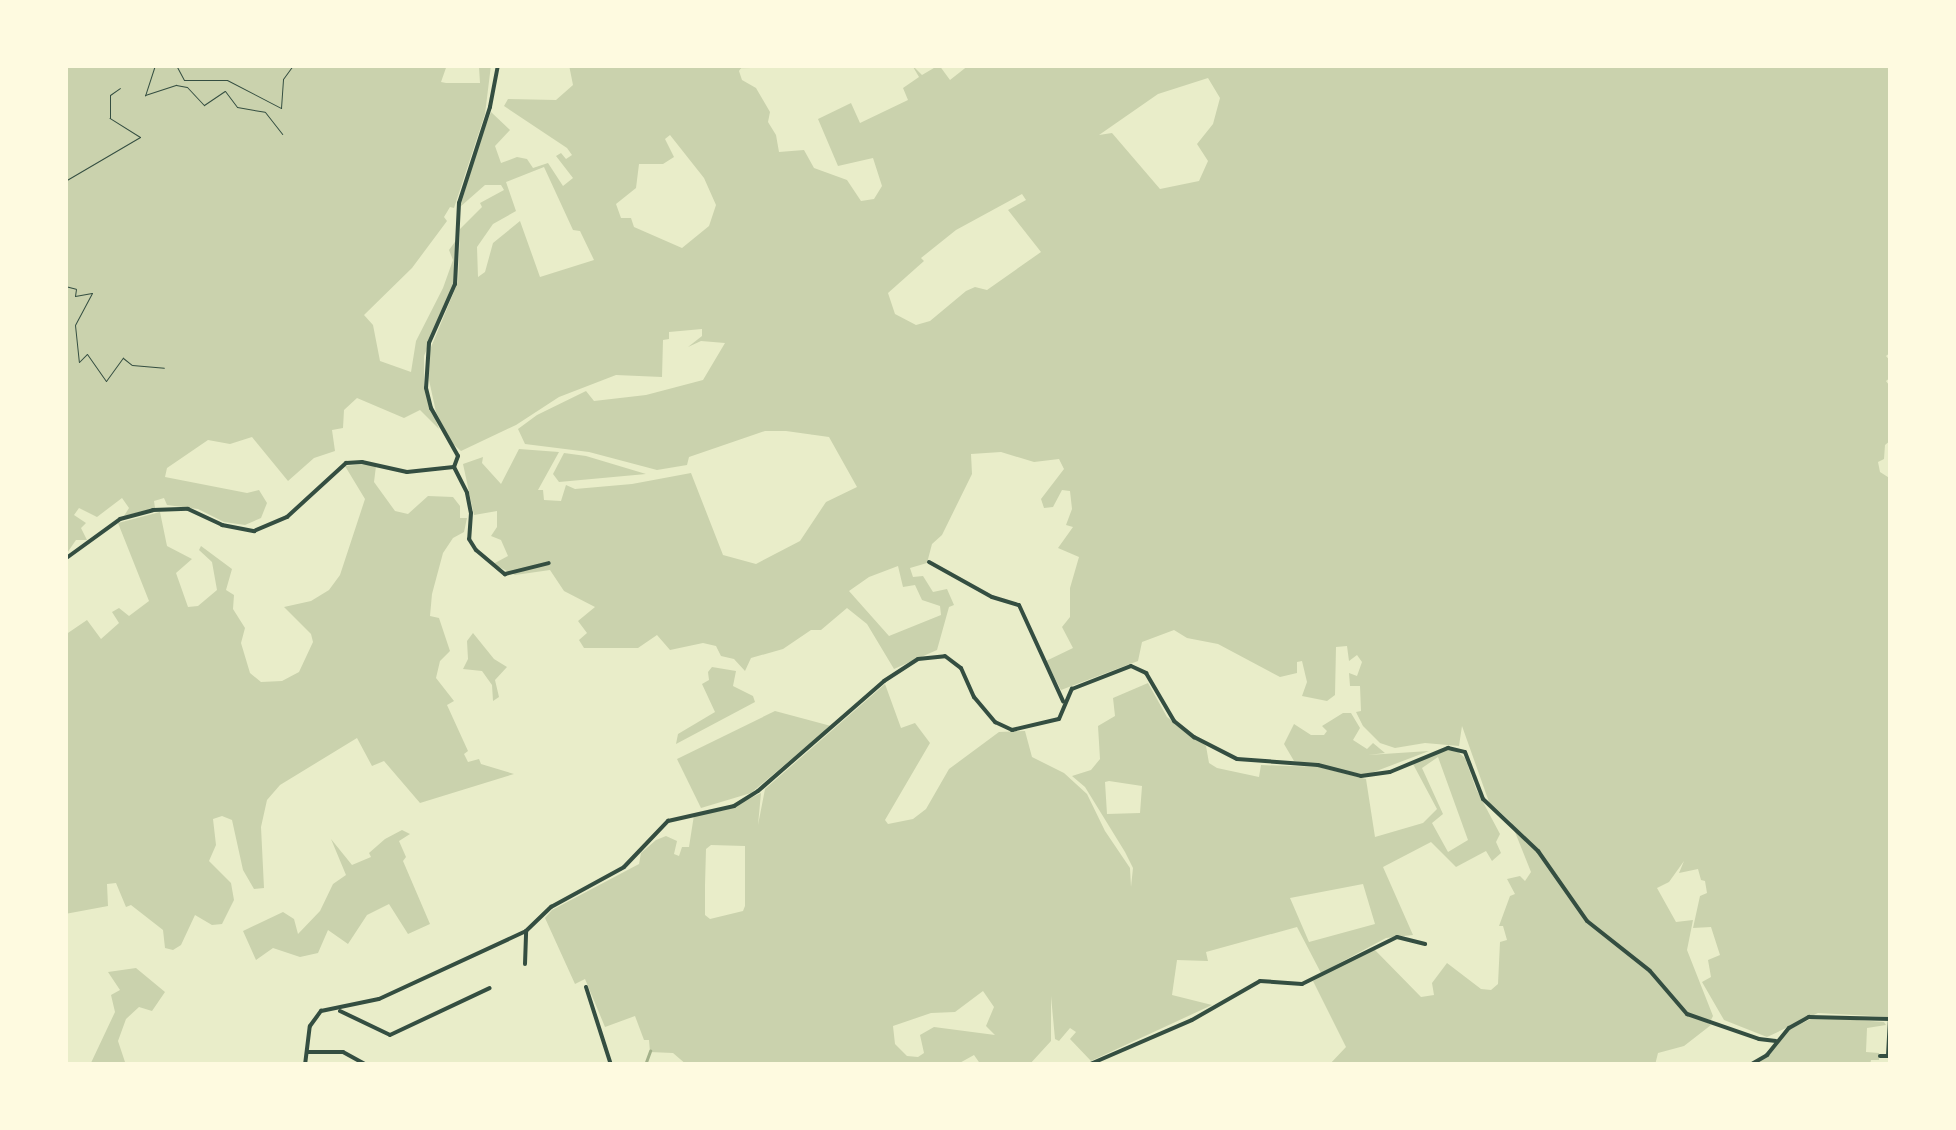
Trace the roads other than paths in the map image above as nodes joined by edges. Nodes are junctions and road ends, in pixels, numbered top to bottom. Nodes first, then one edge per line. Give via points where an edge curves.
1 (498, 65) edge
2 (454, 467) junction
3 (65, 559) edge
4 (929, 562) dead end
5 (550, 563) dead end
6 (1063, 701) junction
7 (526, 931) junction
8 (1425, 944) dead end
9 (525, 964) dead end
10 (586, 987) dead end
11 (490, 988) dead end
12 (340, 1011) junction
13 (1891, 1020) edge
14 (1776, 1041) junction
15 (307, 1052) junction
16 (1880, 1056) dead end
17 (305, 1065) edge
18 (366, 1065) edge
19 (612, 1065) edge
20 (1088, 1065) edge
21 (1750, 1065) edge

1 - 2 street via 457,211 456,284 425,357 429,398 458,456
2 - 3 street via 407,472 346,463 286,516 254,531 188,509 152,510 120,519
2 - 5 street via 472,512 469,539 490,565 505,574
4 - 6 street via 992,597 1019,604
6 - 7 street via 1059,719 1012,730 994,722 961,668 945,656 918,659 758,791 734,806 668,821 624,867 551,906
6 - 14 street via 1072,690 1130,666 1146,673 1174,721 1238,759 1318,765 1361,776 1390,772 1448,748 1465,752 1483,798 1538,852 1587,921 1650,972 1687,1014
7 - 9 street
7 - 12 street via 379,1000
8 - 20 street via 1397,936 1302,984 1260,981 1192,1020
10 - 19 street
11 - 12 street via 390,1035
12 - 15 street via 318,1015
13 - 14 street via 1823,1014 1797,1022
13 - 16 street via 1888,1056
14 - 21 street
15 - 17 street
15 - 18 street via 343,1052

